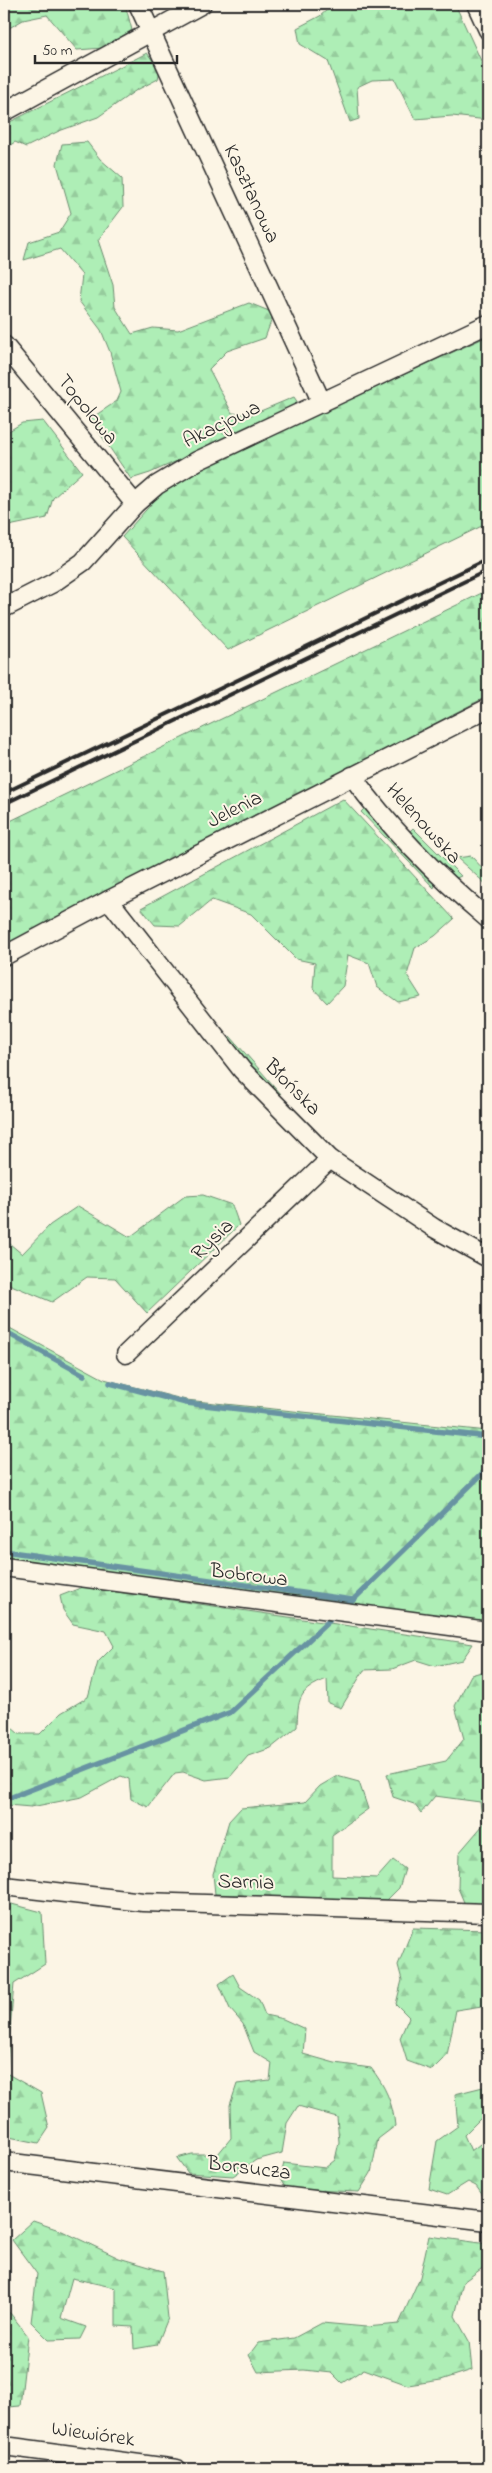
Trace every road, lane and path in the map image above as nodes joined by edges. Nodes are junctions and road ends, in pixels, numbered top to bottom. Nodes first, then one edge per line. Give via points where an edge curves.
1 (138, 4) edge
2 (202, 4) edge
3 (476, 4) edge
4 (151, 30) junction
5 (488, 30) edge
6 (4, 112) edge
7 (488, 324) edge
8 (4, 344) edge
9 (322, 403) junction
10 (135, 504) junction
11 (4, 608) edge
12 (488, 708) edge
13 (352, 776) junction
14 (109, 900) junction
15 (488, 919) edge
16 (4, 956) edge
17 (330, 1159) junction
18 (488, 1258) edge
19 (126, 1354) dead end
20 (4, 1567) edge
21 (488, 1630) edge
22 (4, 1886) edge
23 (488, 1913) edge
24 (4, 2162) edge
25 (488, 2221) edge
26 (4, 2446) edge
27 (177, 2469) edge

1 - 4 street, Kasztanowa
2 - 4 street
3 - 5 street
4 - 6 street
4 - 9 street, Kasztanowa
7 - 9 street, Akacjowa
8 - 10 street, Topolowa
9 - 10 street, Akacjowa via 197,461 157,485
10 - 11 street, Akacjowa via 83,562 53,583
12 - 13 street, Jelenia
13 - 14 street, Jelenia
13 - 15 street, Helenowska via 431,869
14 - 16 street, Jelenia
14 - 17 street, Błońska via 242,1070
17 - 18 street, Błońska via 434,1228
17 - 19 street, Rysia
20 - 21 street, Bobrowa
22 - 23 street, Sarnia via 144,1902
24 - 25 street, Borsucza
26 - 27 street, Wiewiórek

